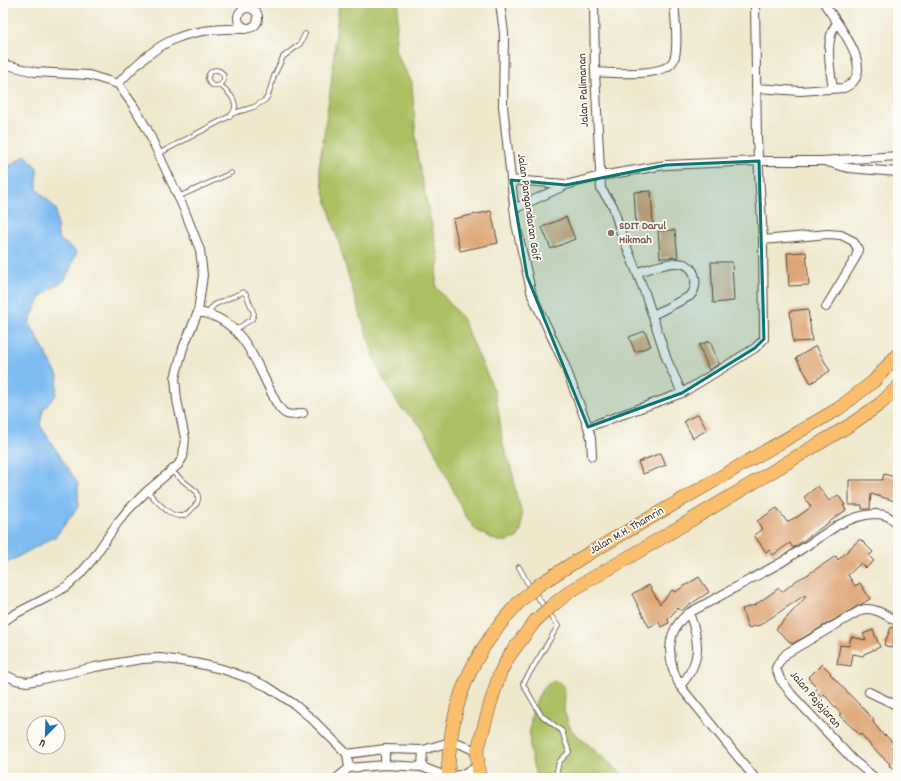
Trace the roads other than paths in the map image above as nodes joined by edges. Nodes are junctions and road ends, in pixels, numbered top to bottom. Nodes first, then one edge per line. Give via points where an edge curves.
1 (500, 3) edge
2 (594, 3) edge
3 (674, 3) edge
4 (755, 3) edge
5 (824, 3) edge
6 (837, 23) junction
7 (245, 29) dead end
8 (305, 34) dead end
9 (3, 64) edge
10 (595, 72) junction
11 (118, 84) junction
12 (220, 85) dead end
13 (756, 88) junction
14 (832, 88) junction
15 (234, 113) junction
16 (158, 154) junction
17 (898, 156) edge
18 (759, 161) junction
19 (822, 161) junction
20 (898, 172) edge
21 (231, 173) dead end
22 (600, 176) junction
23 (512, 180) junction
24 (566, 184) junction
25 (178, 197) junction
26 (514, 208) junction
27 (763, 240) junction
28 (637, 272) junction
29 (826, 307) dead end
30 (198, 312) junction
31 (208, 314) junction
32 (653, 315) junction
33 (234, 330) junction
34 (898, 354) edge
35 (898, 387) edge
36 (682, 393) junction
37 (303, 413) dead end
38 (588, 427) junction
39 (592, 456) dead end
40 (171, 471) junction
41 (147, 491) junction
42 (898, 523) edge
43 (518, 567) dead end
44 (689, 612) junction
45 (3, 622) edge
46 (898, 622) edge
47 (3, 674) edge
48 (680, 686) junction
49 (869, 692) dead end
50 (898, 706) edge
51 (450, 742) junction
52 (385, 749) junction
53 (423, 750) junction
54 (477, 752) junction
55 (347, 754) junction
56 (385, 766) junction
57 (422, 767) junction
58 (349, 768) junction
59 (478, 772) edge
60 (337, 778) edge
61 (448, 778) edge
62 (559, 778) edge
63 (755, 778) edge
64 (875, 778) edge

1 - 23 street, Jalan Pangandaran Golf via 504,33 503,106
2 - 10 street, Jalan Palimanan
3 - 10 street via 676,48 672,65 664,69 639,73
4 - 13 street
5 - 6 street
6 - 14 street via 831,32 829,52
6 - 14 street via 850,43 858,62 858,71 857,78 851,85
7 - 11 street via 202,30 175,38 157,47 142,59
8 - 15 lane via 300,44 283,57 265,100 254,107
9 - 11 street via 35,72 89,75
10 - 22 street, Jalan Palimanan
11 - 16 street via 140,116
12 - 15 lane via 233,98
13 - 14 street via 800,91
13 - 18 street
15 - 16 lane
16 - 25 street
17 - 19 street
18 - 19 street
18 - 22 street via 666,165
18 - 27 street
19 - 20 street via 848,168
21 - 25 lane
22 - 24 street
22 - 28 street, Jalan Palimanan via 602,189 613,206
23 - 24 street
23 - 26 street, Jalan Pangandaran Golf
24 - 26 street
25 - 30 street via 200,250 203,275
26 - 38 street, Jalan Pangandaran Golf via 532,295 564,363
27 - 29 street via 828,234 841,235 853,241 858,250 856,257
27 - 36 street via 764,339 755,348
28 - 32 street, Jalan Palimanan
28 - 32 street via 675,263 688,265 694,276 695,288 690,296
30 - 31 street
30 - 40 street via 183,348 175,378 185,438 183,457
31 - 33 street via 222,320
31 - 33 lane via 214,305 243,292 254,317
32 - 36 street, Jalan Palimanan via 667,360
33 - 37 street via 248,346 278,406 287,414
34 - 51 main road, Jalan M.H. Thamrin, bridge via 874,381 838,409 581,558 540,584 521,600 487,641 476,659 458,702
35 - 54 main road, Jalan M.H. Thamrin, bridge via 880,404 850,425 572,590 554,604 535,621 509,656 500,673
36 - 38 street
38 - 39 street, Jalan Pangandaran Golf
40 - 41 street
40 - 41 lane via 197,492 197,504 187,514 170,514
41 - 45 street via 118,522 80,574 67,586
42 - 44 street via 878,514 846,521 782,562
43 - 62 lane via 558,626 523,684 541,715 562,731 569,752 559,762 556,775
44 - 48 street via 698,646 693,669
44 - 48 street via 674,628 671,640 670,661
46 - 64 street, Jalan Pajajaran via 871,610 861,610 787,653 776,668 780,679 792,695 853,760
47 - 55 street via 26,682 142,658 160,658 222,669 268,687 294,704
48 - 63 street
49 - 50 street
51 - 53 street
51 - 54 street
51 - 61 main road, Jalan M.H. Thamrin
52 - 53 street
52 - 55 street
52 - 56 street
53 - 57 street
54 - 59 main road, Jalan M.H. Thamrin
55 - 58 street
56 - 57 street
56 - 58 street
57 - 61 street
58 - 60 street
59 - 61 street

